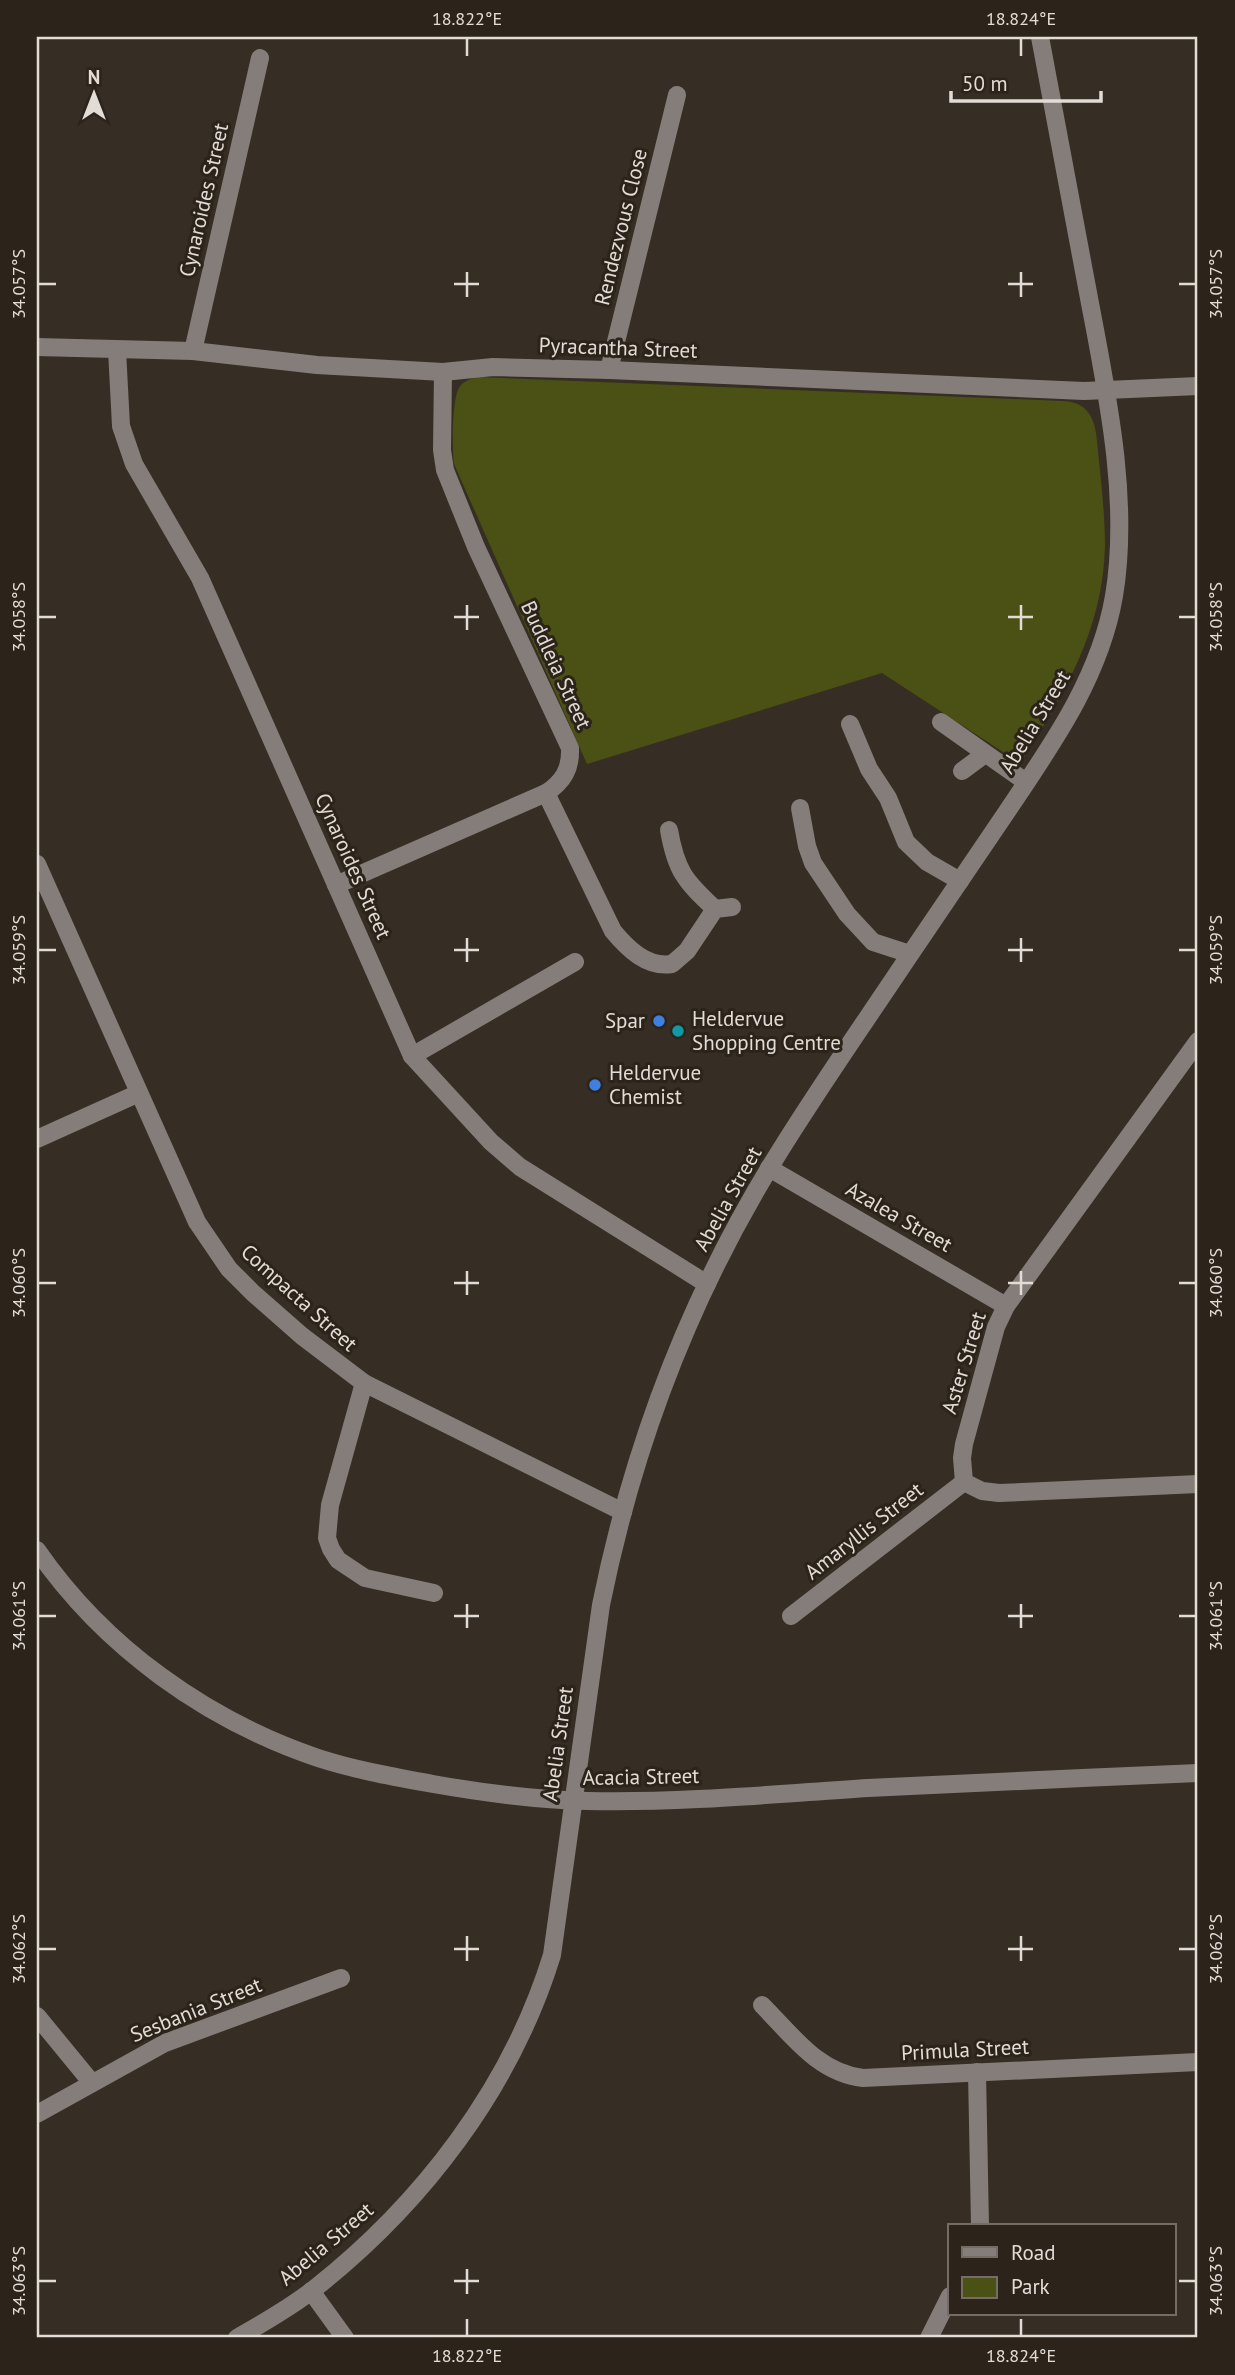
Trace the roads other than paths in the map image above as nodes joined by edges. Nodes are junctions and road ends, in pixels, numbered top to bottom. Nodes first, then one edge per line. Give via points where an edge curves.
1 (1040, 37) edge
2 (260, 58) dead end
3 (677, 95) dead end
4 (37, 347) edge
5 (117, 350) junction
6 (193, 351) junction
7 (609, 370) junction
8 (443, 372) junction
9 (1198, 386) edge
10 (1107, 390) junction
11 (941, 722) dead end
12 (850, 724) dead end
13 (985, 754) junction
14 (962, 771) dead end
15 (1026, 782) junction
16 (546, 793) junction
17 (800, 808) dead end
18 (669, 830) dead end
19 (37, 864) edge
20 (960, 881) junction
21 (336, 885) junction
22 (910, 954) junction
23 (575, 962) dead end
24 (1198, 1041) edge
25 (412, 1056) junction
26 (139, 1093) junction
27 (37, 1139) edge
28 (769, 1168) junction
29 (707, 1284) junction
30 (1006, 1306) junction
31 (364, 1383) junction
32 (964, 1482) junction
33 (1198, 1484) edge
34 (623, 1512) junction
35 (37, 1550) edge
36 (434, 1593) dead end
37 (791, 1616) dead end
38 (1198, 1773) edge
39 (573, 1801) junction
40 (341, 1978) dead end
41 (762, 2005) dead end
42 (37, 2017) edge
43 (1198, 2062) edge
44 (977, 2072) junction
45 (92, 2083) junction
46 (37, 2114) edge
47 (980, 2224) edge
48 (312, 2291) junction
49 (948, 2300) edge
50 (237, 2338) edge
51 (345, 2338) edge
52 (929, 2338) edge

1 - 10 street, Abelia Street
2 - 6 street, Cynaroides Street
3 - 7 street, Rendezvous Close
4 - 5 street, Pyracantha Street
5 - 6 street, Pyracantha Street
5 - 21 street, Cynaroides Street via 121,426 134,464 200,578
6 - 8 street, Pyracantha Street via 317,365
7 - 8 street, Pyracantha Street via 494,367
7 - 10 street, Pyracantha Street
8 - 16 street, Buddleia Street via 445,470 570,748 567,771
9 - 10 street, Pyracantha Street
10 - 15 street, Abelia Street via 1118,495 1114,595 1101,650 1082,693
11 - 13 street
12 - 20 street via 906,842 927,862
13 - 14 street
13 - 15 street
15 - 20 street, Abelia Street
16 - 18 street via 613,931 640,957 664,965 679,960 723,908 685,880
16 - 21 street, Buddleia Street
17 - 22 street via 813,863 848,914 873,942
19 - 26 street, Compacta Street
20 - 22 street, Abelia Street
21 - 25 street, Cynaroides Street
22 - 28 street, Abelia Street
23 - 25 street
24 - 30 street, Aster Street
25 - 29 street, Cynaroides Street via 520,1167
26 - 27 street
26 - 31 street, Compacta Street via 197,1222 229,1269 302,1336
28 - 29 street, Abelia Street
28 - 30 street, Azalea Street
29 - 34 street, Abelia Street via 649,1425
30 - 32 street, Aster Street via 964,1444
31 - 34 street, Compacta Street
31 - 36 street via 330,1505 327,1538 338,1560 365,1577
32 - 33 street via 999,1493
32 - 37 street, Amaryllis Street
34 - 39 street, Abelia Street via 601,1605
35 - 39 street, Acacia Street via 77,1602 132,1653 204,1706 262,1735 319,1758 388,1775 472,1791
38 - 39 street, Acacia Street via 677,1800
39 - 48 street, Abelia Street via 552,1955 506,2062 473,2119 421,2187 369,2242
40 - 45 street, Sesbania Street via 165,2043
41 - 44 street, Primula Street via 814,2057 846,2076
42 - 45 street
43 - 44 street, Primula Street
44 - 47 street
45 - 46 street, Sesbania Street
48 - 50 street, Abelia Street
48 - 51 street
49 - 52 street

